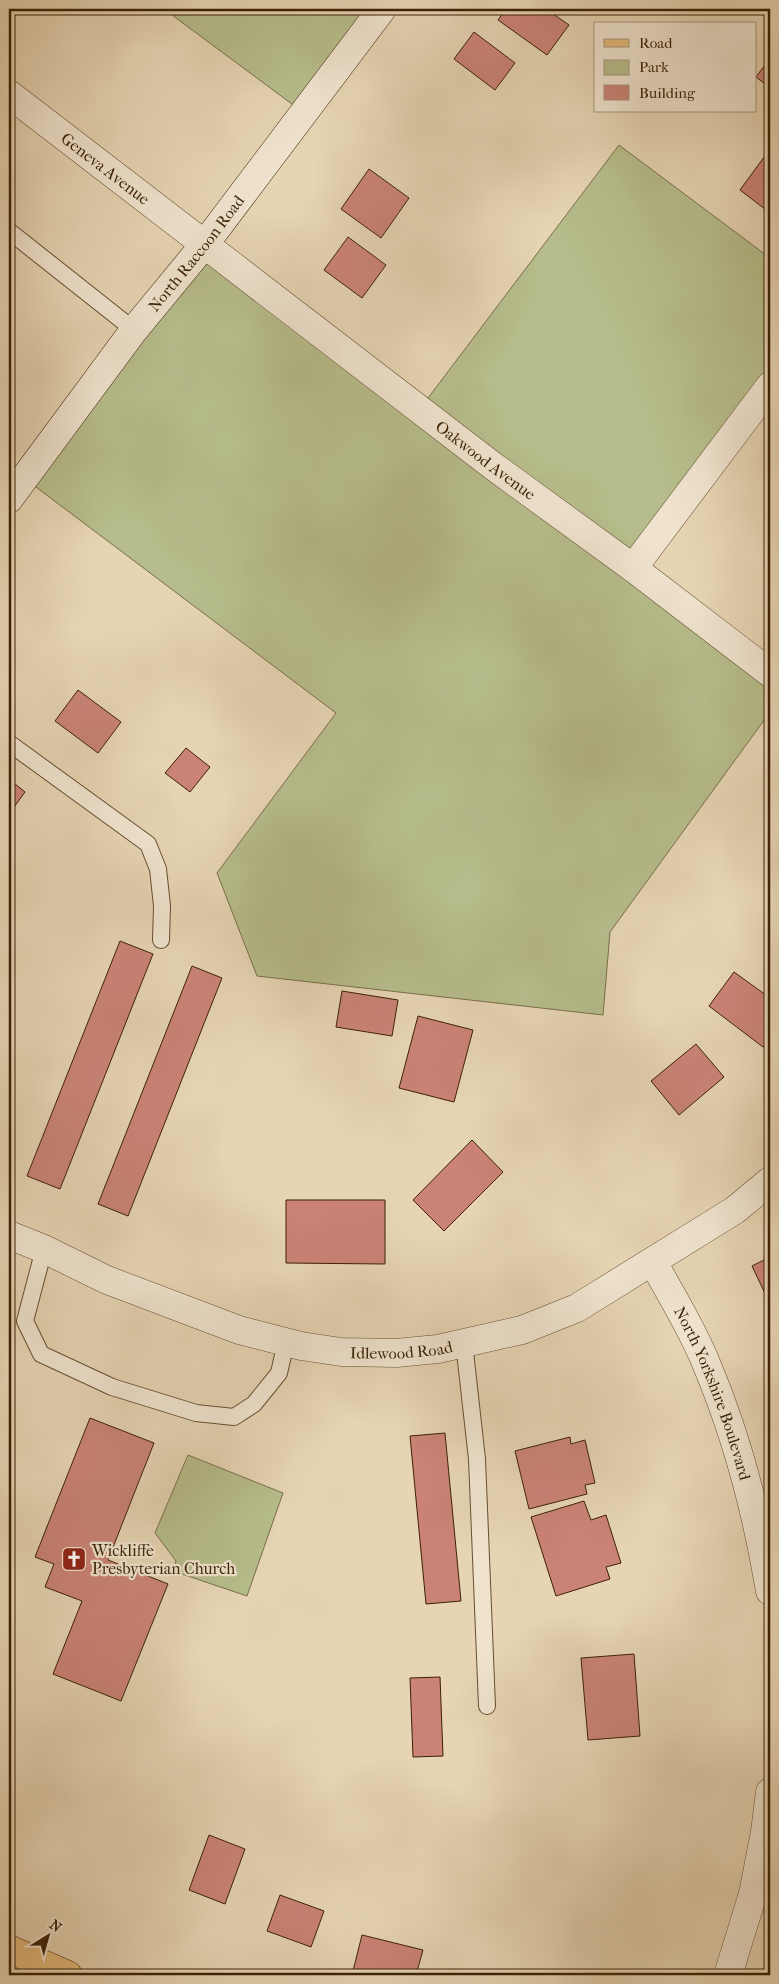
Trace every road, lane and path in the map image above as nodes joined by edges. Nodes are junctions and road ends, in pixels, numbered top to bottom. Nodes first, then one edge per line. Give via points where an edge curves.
1 (382, 9) edge
2 (9, 94) edge
3 (9, 231) edge
4 (204, 245) junction
5 (134, 330) junction
6 (770, 386) edge
7 (9, 499) edge
8 (633, 568) junction
9 (770, 674) edge
10 (9, 743) edge
11 (162, 940) dead end
12 (770, 1181) edge
13 (9, 1235) edge
14 (44, 1249) junction
15 (653, 1262) junction
16 (286, 1342) junction
17 (464, 1343) junction
18 (770, 1591) edge
19 (487, 1706) dead end
20 (770, 1792) edge
21 (9, 1949) edge
22 (68, 1975) edge
23 (728, 1975) edge

1 - 4 street, North Raccoon Road
2 - 4 street, Geneva Avenue
3 - 5 lane
4 - 5 street, North Raccoon Road
4 - 8 street, Oakwood Avenue via 493,466
5 - 7 street, North Raccoon Road
6 - 8 street
8 - 9 street, Oakwood Avenue
10 - 11 lane via 148,844 158,869
12 - 15 street, Idlewood Road via 734,1210
13 - 14 street, Idlewood Road
14 - 16 street, Idlewood Road via 116,1283 240,1330
14 - 16 lane via 24,1321 41,1354 112,1387 196,1414 234,1417 254,1404 279,1373
15 - 17 street, Idlewood Road via 577,1308 522,1330
15 - 18 street, North Yorkshire Boulevard via 706,1362 738,1445
16 - 17 street, Idlewood Road via 340,1352 396,1353 438,1350
17 - 19 lane via 477,1459
20 - 23 street via 752,1894
21 - 22 main road

